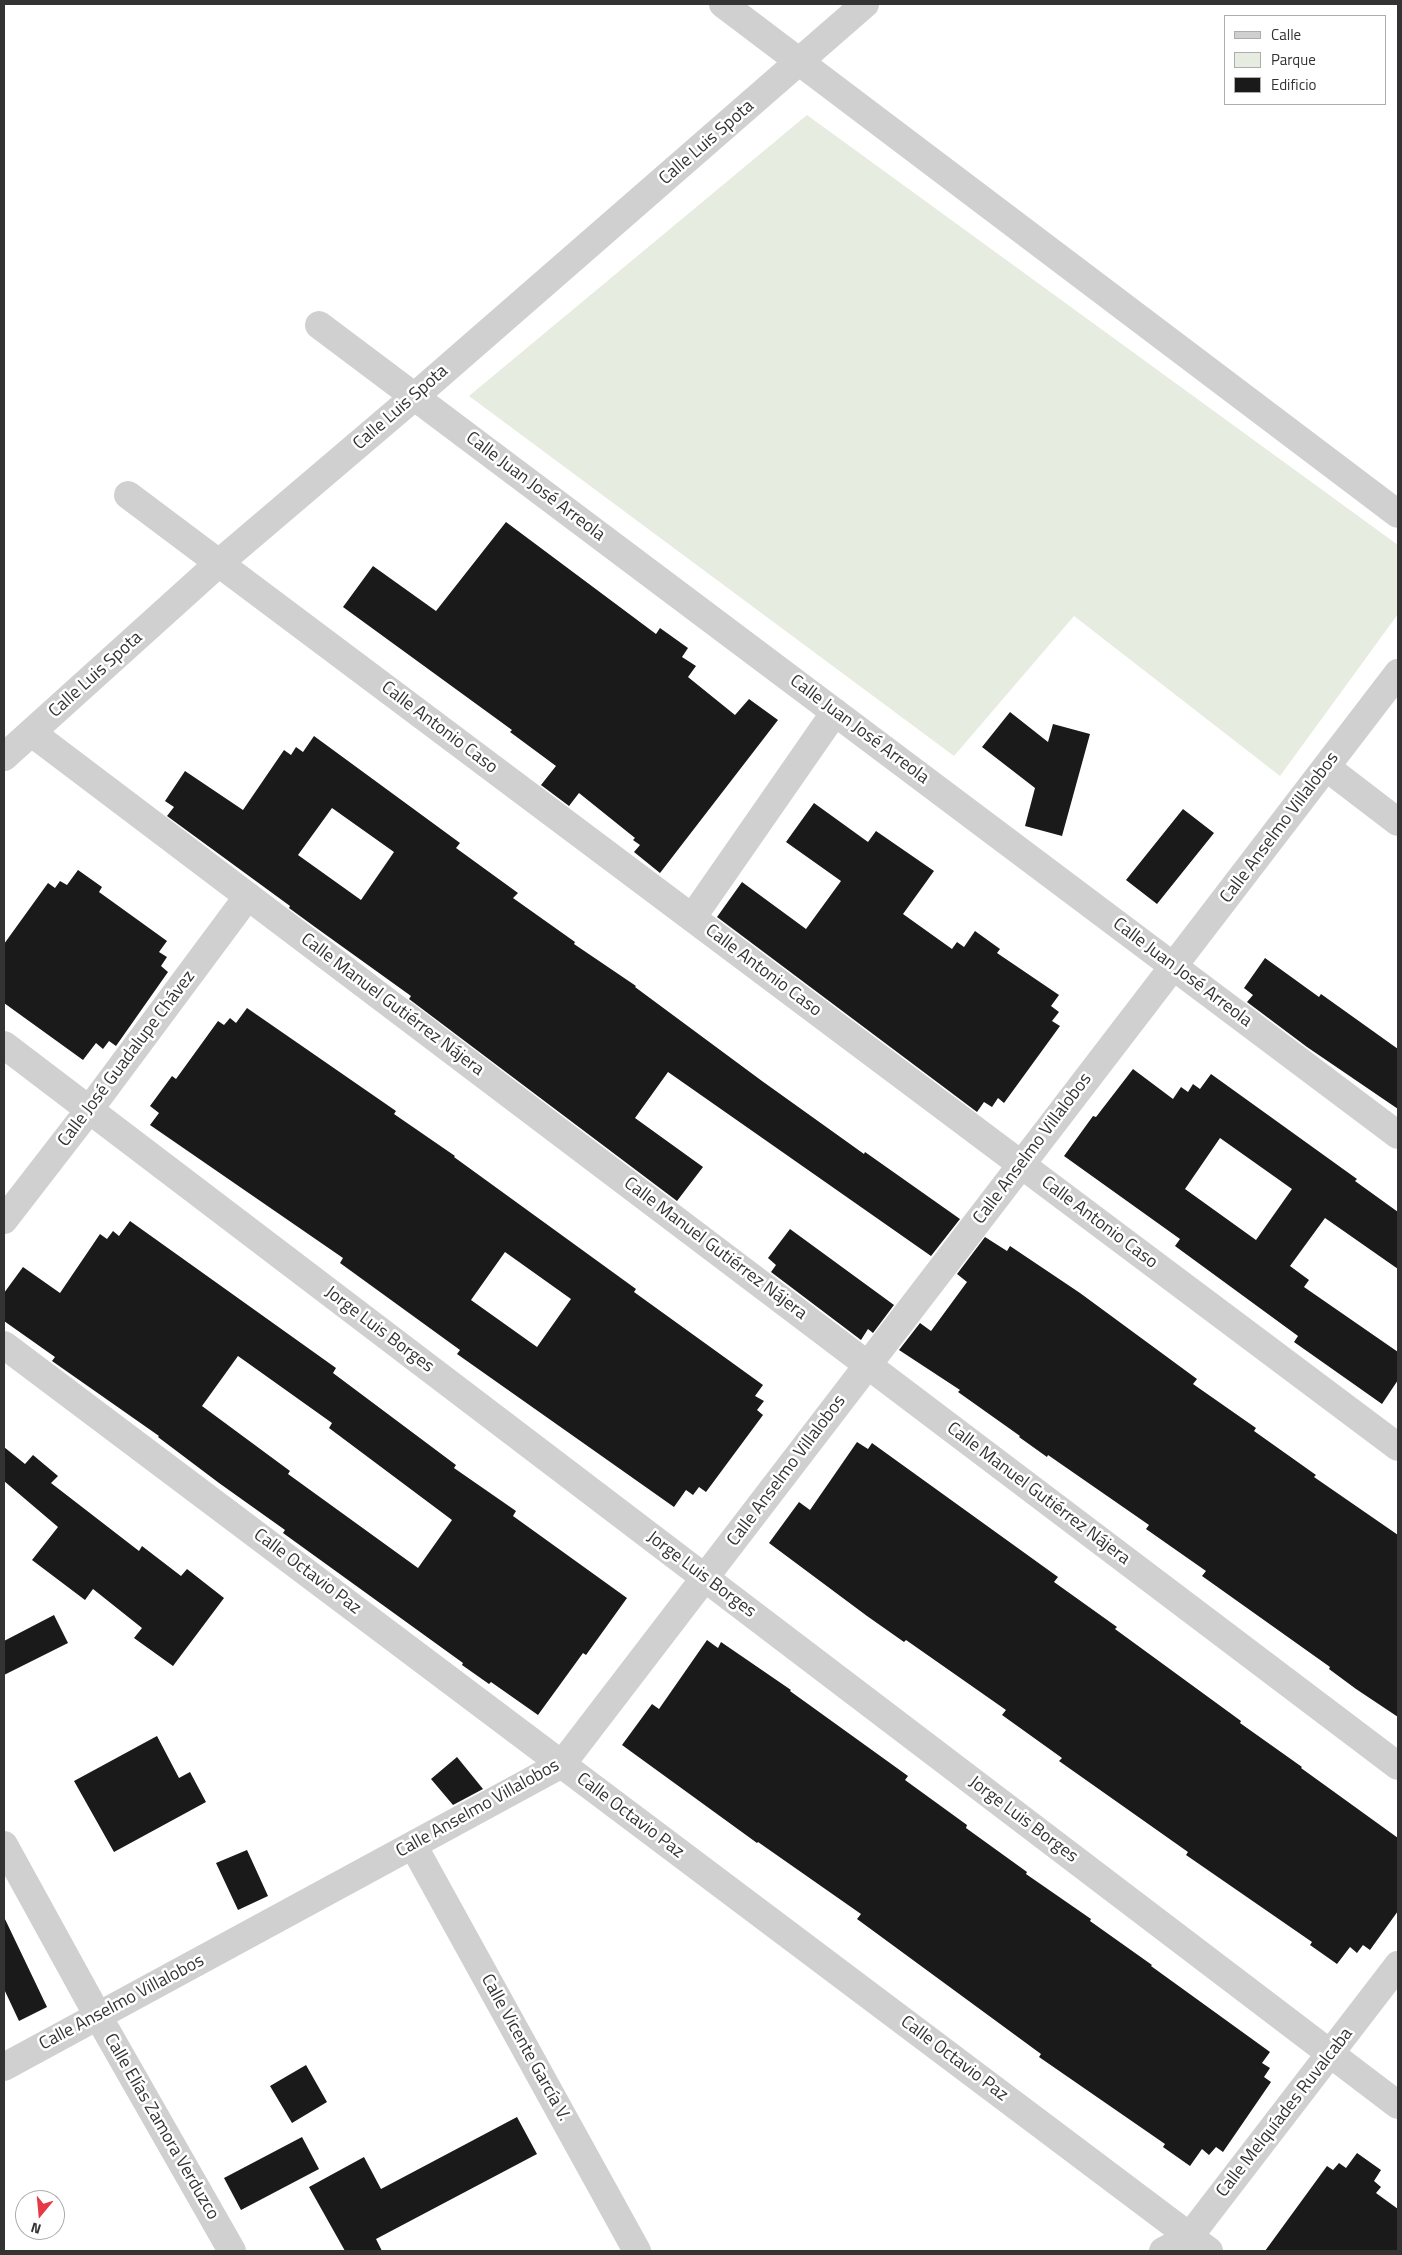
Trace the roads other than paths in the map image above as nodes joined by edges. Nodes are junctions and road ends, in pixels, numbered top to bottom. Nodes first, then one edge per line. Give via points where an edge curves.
1 (723, 4) edge
2 (865, 4) edge
3 (800, 62) junction
4 (319, 325) dead end
5 (414, 397) junction
6 (128, 495) dead end
7 (1398, 514) edge
8 (219, 563) junction
9 (1398, 673) edge
10 (835, 712) junction
11 (32, 733) junction
12 (4, 757) edge
13 (1326, 767) junction
14 (1398, 822) edge
15 (248, 896) junction
16 (692, 918) junction
17 (1174, 967) junction
18 (4, 1045) edge
19 (89, 1110) junction
20 (1398, 1135) edge
21 (1021, 1165) junction
22 (4, 1220) edge
23 (4, 1345) edge
24 (868, 1365) junction
25 (1398, 1447) edge
26 (705, 1578) junction
27 (562, 1764) junction
28 (1398, 1766) edge
29 (4, 1845) edge
30 (413, 1845) junction
31 (1398, 1965) edge
32 (98, 2016) junction
33 (1331, 2053) junction
34 (4, 2067) edge
35 (1398, 2105) edge
36 (1199, 2244) edge
37 (232, 2251) edge
38 (636, 2251) edge
39 (1163, 2251) edge

1 - 3 street
2 - 3 street, Calle Luis Spota
3 - 5 street, Calle Luis Spota
3 - 7 street
4 - 5 street, Calle Juan José Arreola
5 - 8 street, Calle Luis Spota
5 - 10 street, Calle Juan José Arreola
6 - 8 street, Calle Antonio Caso
8 - 11 street, Calle Luis Spota
8 - 16 street, Calle Antonio Caso
9 - 13 street, Calle Anselmo Villalobos
10 - 16 street
10 - 17 street, Calle Juan José Arreola
11 - 12 street, Calle Luis Spota
11 - 15 street, Calle Manuel Gutiérrez Nájera
13 - 14 street
13 - 17 street, Calle Anselmo Villalobos
15 - 19 street, Calle José Guadalupe Chávez
15 - 24 street, Calle Manuel Gutiérrez Nájera
16 - 21 street, Calle Antonio Caso
17 - 20 street, Calle Juan José Arreola
17 - 21 street, Calle Anselmo Villalobos
18 - 19 street, Jorge Luis Borges
19 - 22 street, Calle José Guadalupe Chávez
19 - 26 street, Jorge Luis Borges
21 - 24 street, Calle Anselmo Villalobos
21 - 25 street, Calle Antonio Caso
23 - 27 street, Calle Octavio Paz
24 - 26 street, Calle Anselmo Villalobos
24 - 28 street, Calle Manuel Gutiérrez Nájera
26 - 27 street, Calle Anselmo Villalobos
26 - 33 street, Jorge Luis Borges
27 - 30 street, Calle Anselmo Villalobos
27 - 36 street, Calle Octavio Paz
29 - 32 street, Calle Elías Zamora Verduzco
30 - 32 street, Calle Anselmo Villalobos
30 - 38 street, Calle Vicente García V.
31 - 33 street, Calle Melquíades Ruvalcaba
32 - 34 street, Calle Anselmo Villalobos
32 - 37 street, Calle Elías Zamora Verduzco
33 - 35 street, Jorge Luis Borges
33 - 36 street, Calle Melquíades Ruvalcaba
36 - 39 street, Calle Melquíades Ruvalcaba

